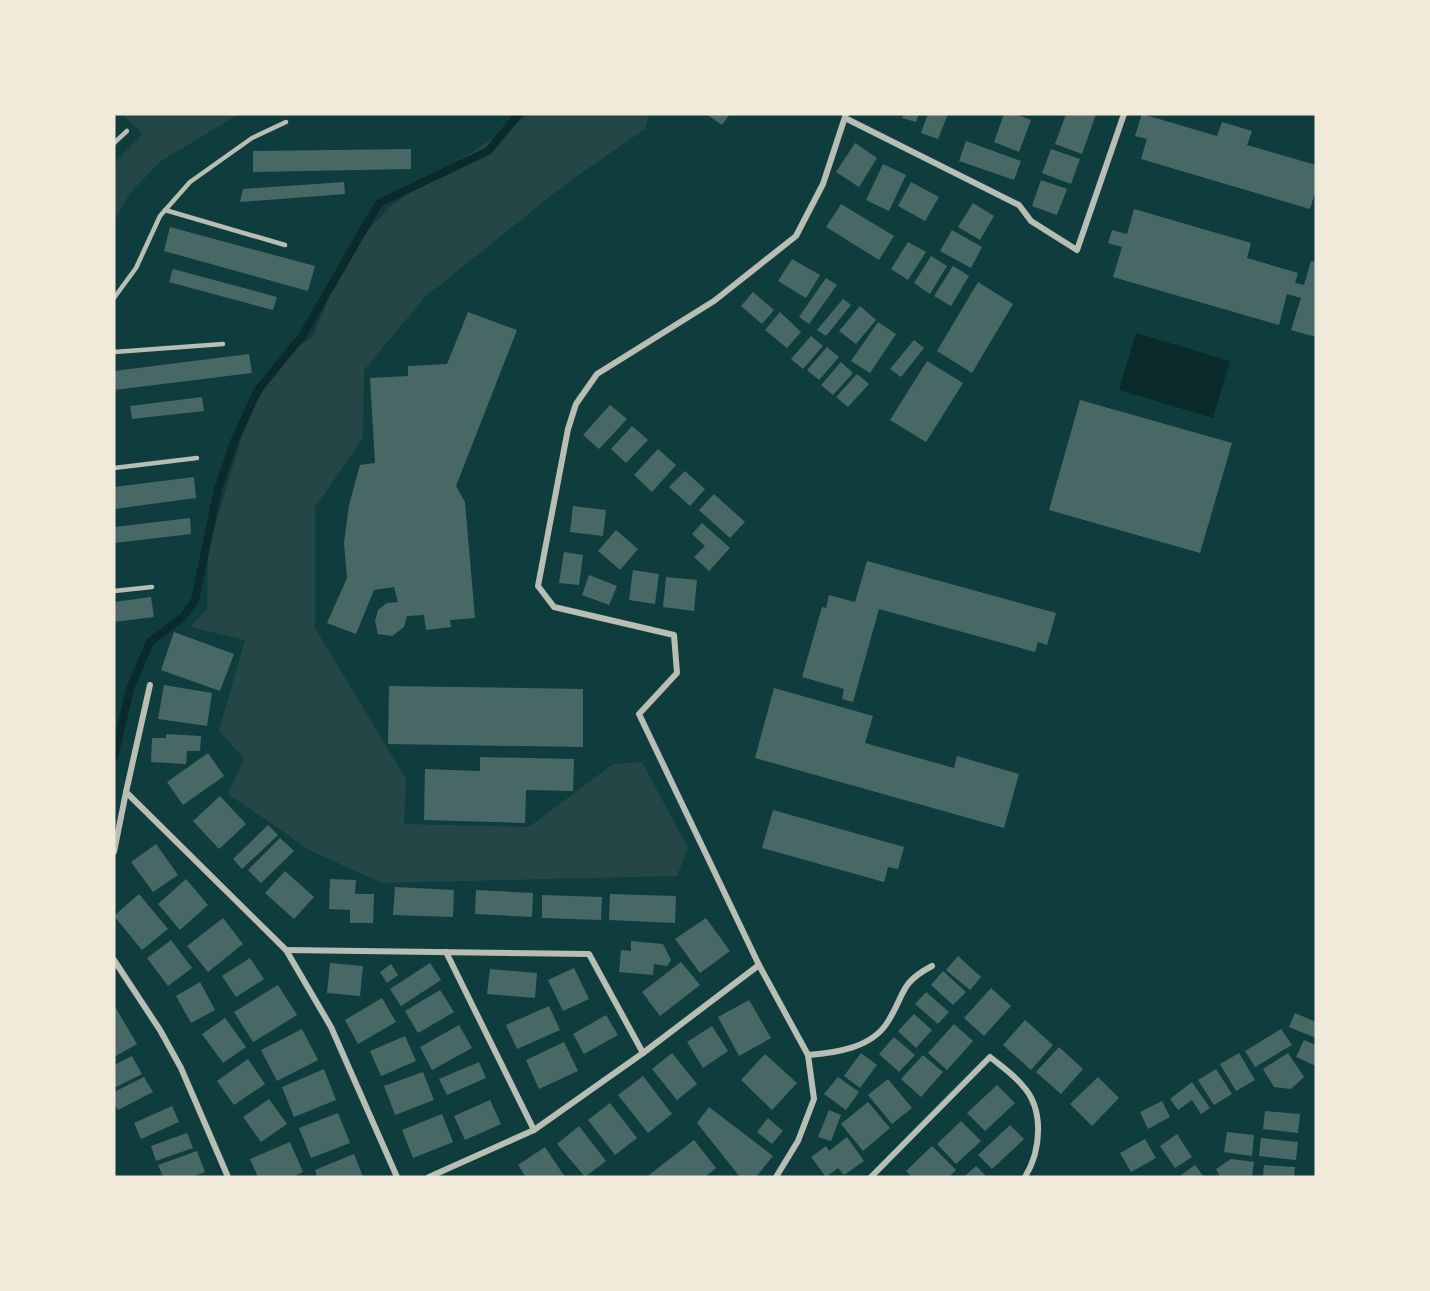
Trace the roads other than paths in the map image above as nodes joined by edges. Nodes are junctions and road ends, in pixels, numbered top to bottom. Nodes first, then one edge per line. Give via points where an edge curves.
1 (1124, 114) edge
2 (845, 116) edge
3 (286, 122) dead end
4 (127, 131) dead end
5 (114, 143) edge
6 (165, 210) junction
7 (285, 245) dead end
8 (114, 298) edge
9 (223, 344) dead end
10 (114, 352) edge
11 (197, 458) dead end
12 (114, 468) edge
13 (152, 587) dead end
14 (114, 591) edge
15 (150, 685) dead end
16 (126, 792) junction
17 (114, 852) edge
18 (286, 950) junction
19 (446, 952) junction
20 (114, 960) edge
21 (759, 965) junction
22 (932, 966) dead end
23 (643, 1053) junction
24 (808, 1055) junction
25 (534, 1130) junction
26 (228, 1177) edge
27 (397, 1177) edge
28 (429, 1177) edge
29 (776, 1177) edge
30 (871, 1177) edge
31 (1025, 1177) edge

1 - 2 street via 1077,250 1031,221 1019,204
2 - 21 street via 823,184 796,236 714,301 597,374 576,404 538,586 554,607 674,634 677,673 639,714
3 - 6 lane via 252,138 190,182
4 - 5 lane
6 - 7 lane
6 - 8 lane via 136,268
9 - 10 lane
11 - 12 lane
13 - 14 lane
15 - 16 street
16 - 17 street
16 - 18 street
18 - 19 street
18 - 27 street via 331,1027
19 - 23 street via 589,954
19 - 25 street
20 - 26 street via 181,1068
21 - 23 street
21 - 24 street
22 - 24 street via 905,985 887,1024 866,1041 836,1053
23 - 25 street
24 - 29 street via 814,1099 798,1141
25 - 28 street
30 - 31 street via 990,1057 1024,1086 1036,1111 1039,1136

